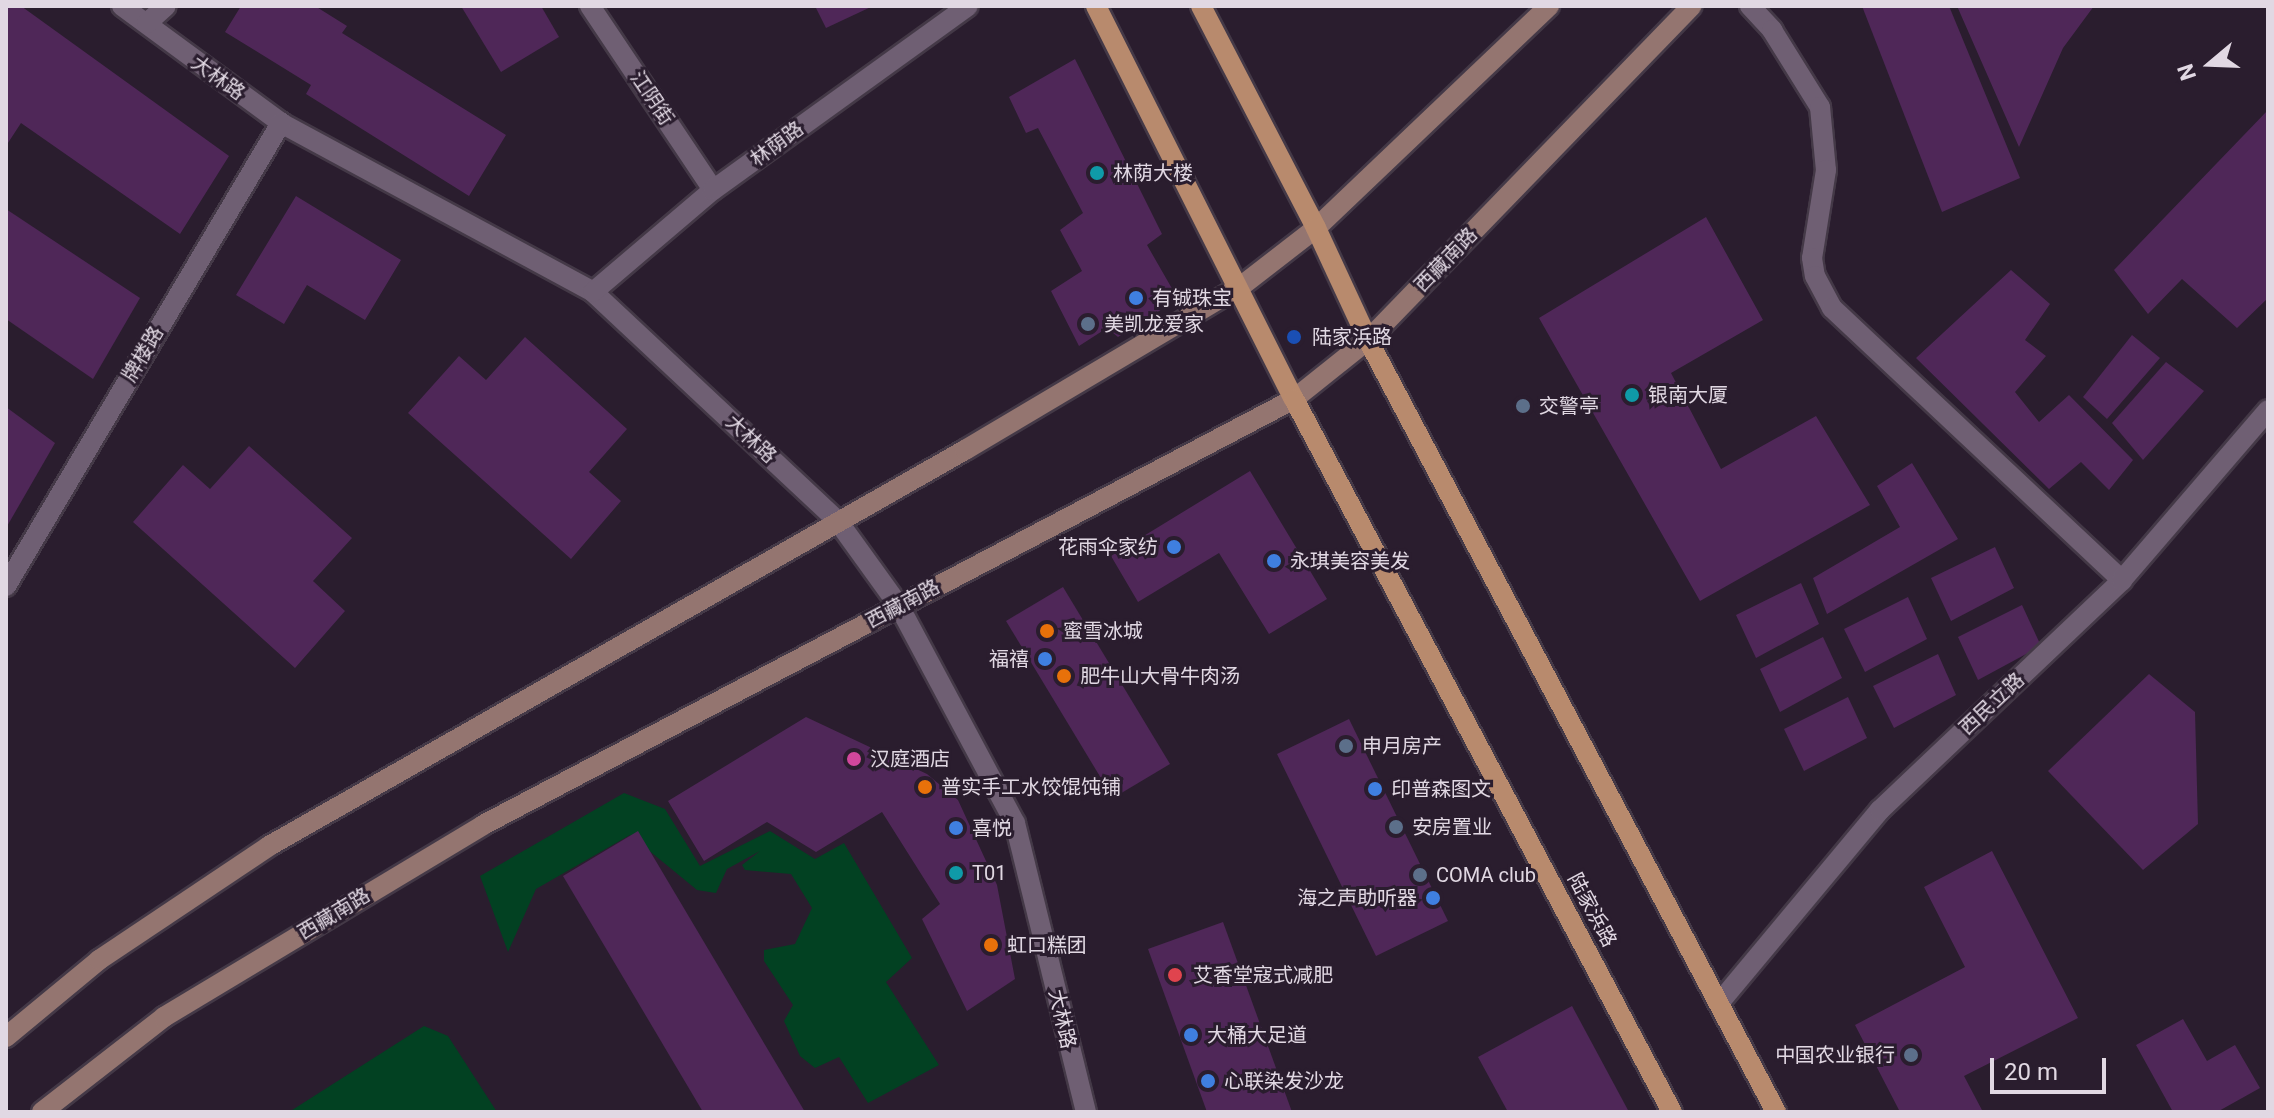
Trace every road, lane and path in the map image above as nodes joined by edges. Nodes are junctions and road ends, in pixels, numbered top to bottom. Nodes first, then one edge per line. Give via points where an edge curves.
1 (122, 6) edge
2 (166, 6) edge
3 (590, 6) edge
4 (968, 6) edge
5 (1096, 6) edge
6 (1201, 6) edge
7 (1549, 6) edge
8 (1692, 6) edge
9 (1750, 6) edge
10 (147, 23) junction
11 (281, 123) junction
12 (713, 190) junction
13 (1316, 228) junction
14 (1240, 287) junction
15 (593, 292) junction
16 (1368, 340) junction
17 (1294, 399) junction
18 (2268, 410) edge
19 (837, 520) junction
20 (2122, 580) junction
21 (6, 586) edge
22 (899, 606) junction
23 (1720, 1002) junction
24 (6, 1037) edge
25 (42, 1112) edge
26 (1086, 1112) edge
27 (1672, 1112) edge
28 (1776, 1112) edge

1 - 10 street, 大林路
2 - 10 street
3 - 12 street, 江阴街
4 - 12 street, 林荫路
5 - 14 main road, 陆家浜路
6 - 13 main road
7 - 13 main road
8 - 16 main road, 西藏南路
9 - 20 street via 1772,30 1820,107 1826,170 1812,258 1832,308
10 - 11 street, 大林路
11 - 15 street, 大林路
11 - 21 street, 牌楼路
12 - 15 street, 林荫路
13 - 14 main road
13 - 16 main road
14 - 17 main road, 陆家浜路
14 - 19 main road
15 - 19 street, 大林路
16 - 17 main road, 西藏南路
16 - 23 main road
17 - 22 main road, 西藏南路
17 - 27 main road, 陆家浜路
18 - 20 street, 西民立路
19 - 22 street, 大林路
19 - 24 main road via 269,846 99,960
20 - 23 street, 西民立路 via 1880,810
22 - 25 main road, 西藏南路 via 420,862 164,1017
22 - 26 street, 大林路 via 1015,823
23 - 28 main road

